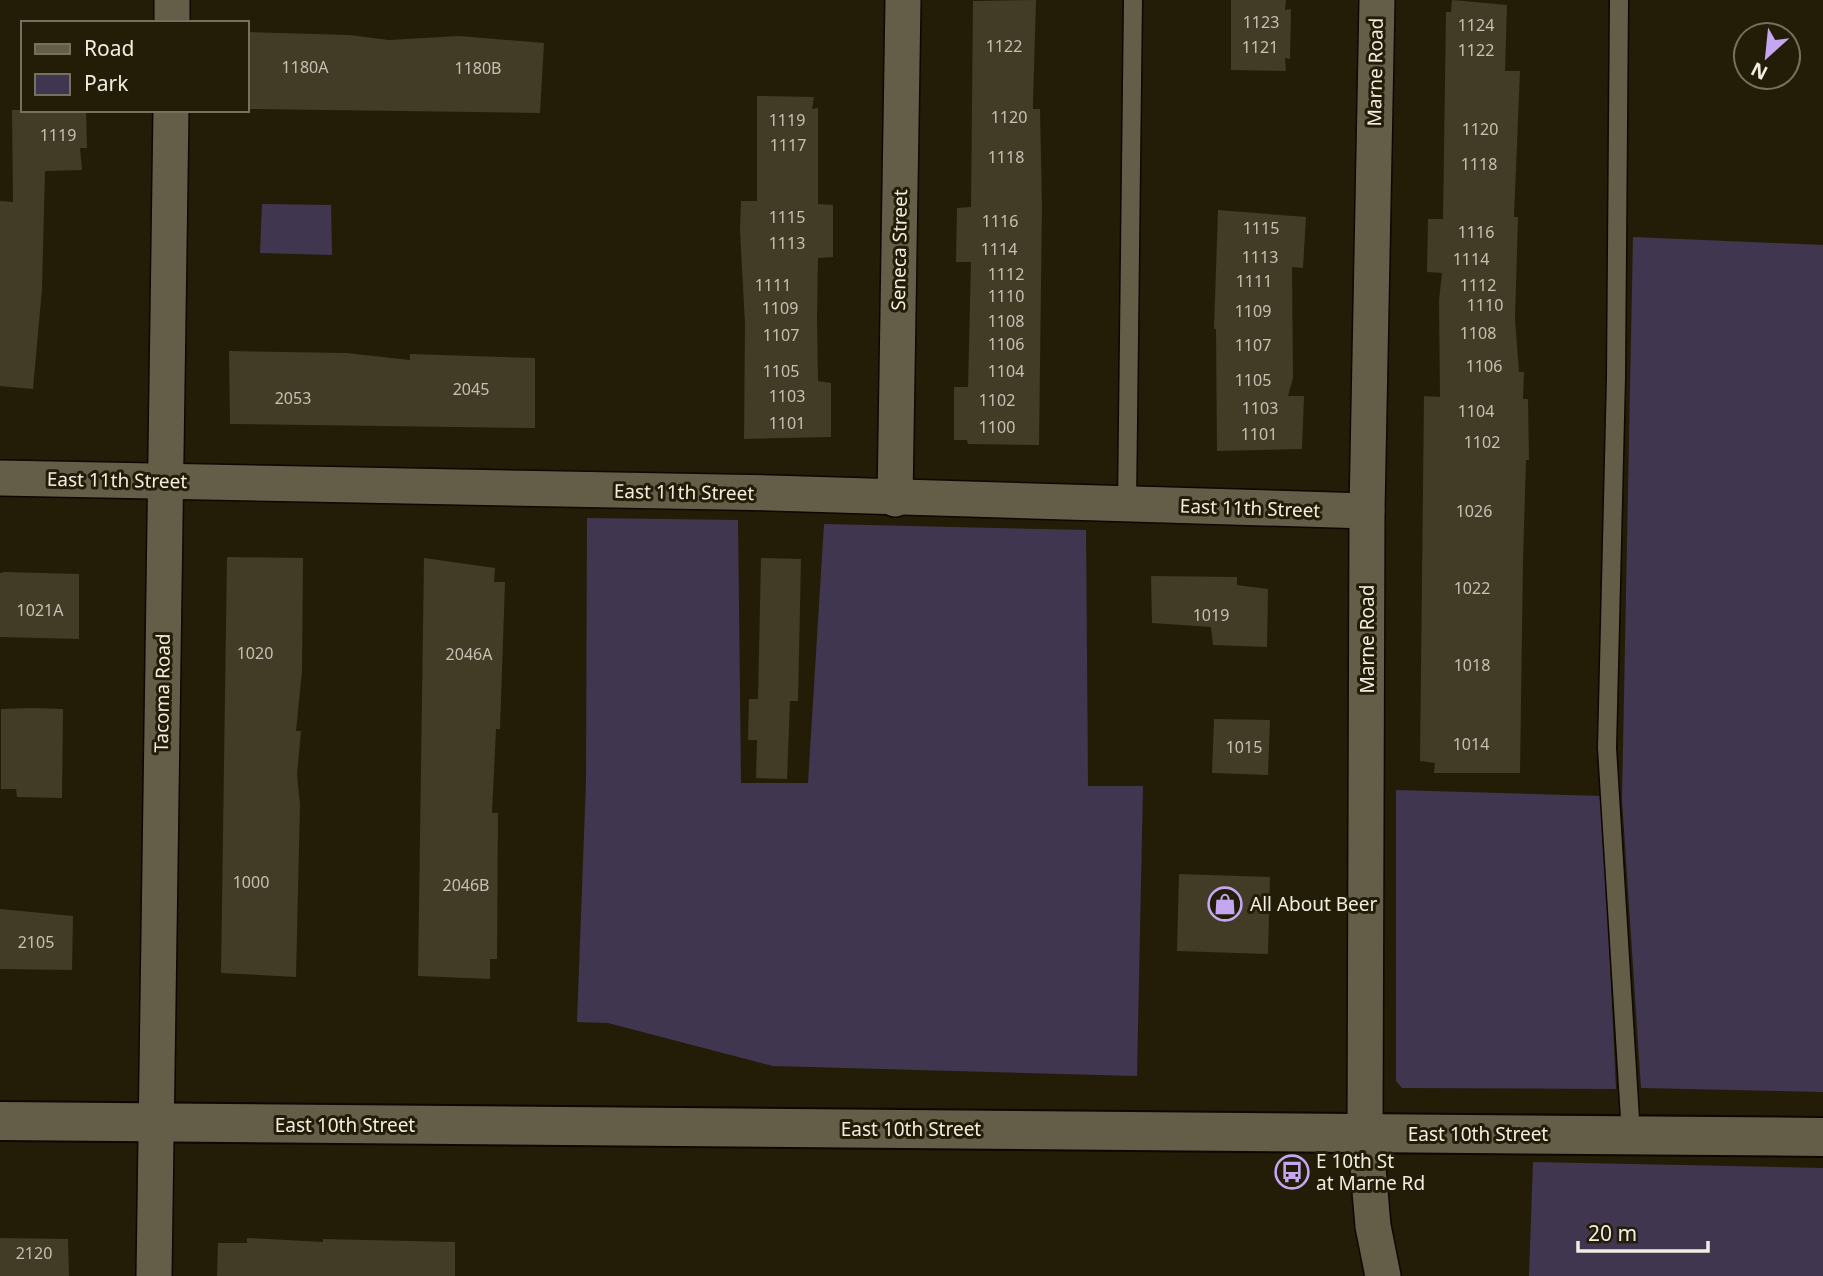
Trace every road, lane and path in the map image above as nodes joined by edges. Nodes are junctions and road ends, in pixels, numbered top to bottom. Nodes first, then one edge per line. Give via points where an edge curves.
1 (172, 0) edge
2 (903, 0) edge
3 (1133, 0) edge
4 (1377, 0) edge
5 (1619, 0) edge
6 (172, 21) edge
7 (171, 112) edge
8 (0, 478) edge
9 (166, 481) junction
10 (895, 499) junction
11 (1127, 505) junction
12 (1367, 511) junction
13 (0, 1121) edge
14 (156, 1123) junction
15 (1365, 1133) junction
16 (1631, 1135) junction
17 (1823, 1137) edge
18 (154, 1276) edge
19 (1382, 1276) edge

1 - 6 street
2 - 10 street, Seneca Street
3 - 11 lane
4 - 12 street, Marne Road
5 - 16 lane via 1607,748
7 - 9 street, Tacoma Road
8 - 9 street, East 11th Street
9 - 10 street, East 11th Street
9 - 14 street, Tacoma Road
10 - 11 street, East 11th Street
11 - 12 street, East 11th Street
12 - 15 street, Marne Road
13 - 14 street, East 10th Street
14 - 15 street, East 10th Street
14 - 18 street, Tacoma Road
15 - 16 street, East 10th Street
15 - 19 street, Marne Road
16 - 17 street, East 10th Street

